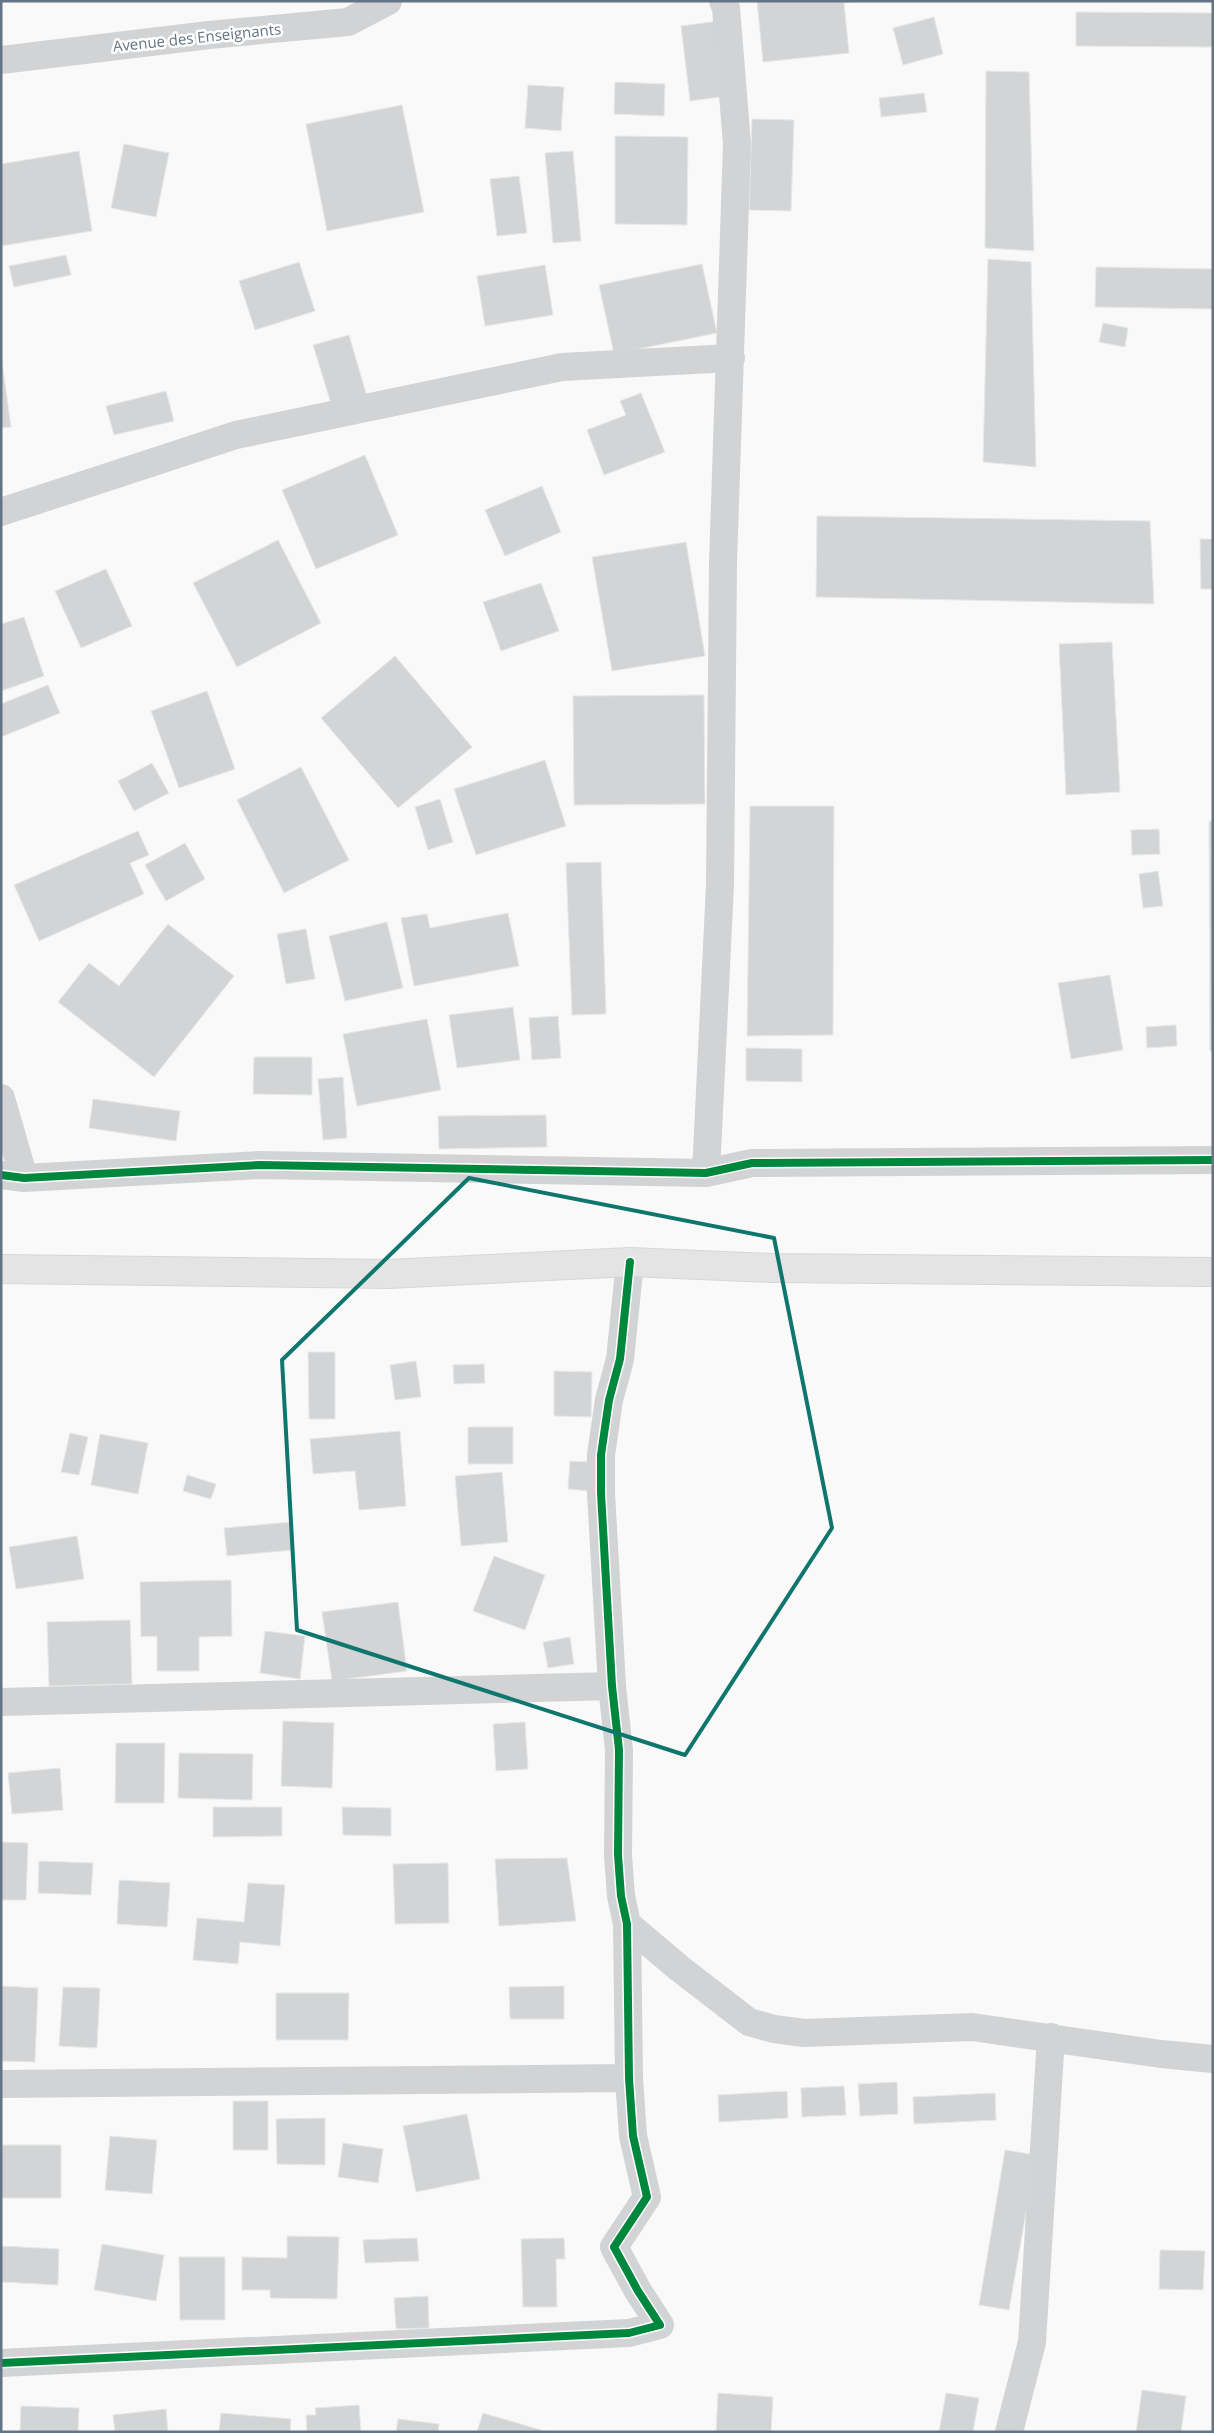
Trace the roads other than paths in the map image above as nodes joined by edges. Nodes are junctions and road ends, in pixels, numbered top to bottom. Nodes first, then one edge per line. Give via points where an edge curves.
1 (388, 1) edge
2 (723, 1) edge
3 (346, 12) edge
4 (1, 60) edge
5 (731, 358) junction
6 (1, 512) edge
7 (1, 1098) edge
8 (1213, 1160) edge
9 (706, 1173) junction
10 (13, 1177) edge
11 (630, 1262) junction
12 (1, 1269) edge
13 (1213, 1272) edge
14 (612, 1686) junction
15 (1, 1702) edge
16 (627, 1924) junction
17 (1051, 2038) junction
18 (1213, 2059) edge
19 (629, 2078) junction
20 (1, 2084) edge
21 (1, 2363) edge
22 (1009, 2432) edge

1 - 3 street, Avenue des Enseignants
2 - 5 street via 737,144
3 - 4 street, Avenue des Enseignants via 209,35
5 - 6 street via 562,367 236,435
5 - 9 street via 723,563 720,885
7 - 10 street
8 - 9 street via 752,1163
9 - 10 street via 260,1166
11 - 12 highway via 389,1274
11 - 13 highway via 772,1268
11 - 14 street via 620,1359 609,1400 601,1455
14 - 15 street
14 - 16 street via 618,1750 618,1863
16 - 17 street via 749,2022 774,2029 804,2033 972,2027
16 - 19 street
17 - 18 street
17 - 22 street via 1032,2342
19 - 20 street
19 - 21 street via 633,2136 647,2197 614,2247 660,2325 629,2333

